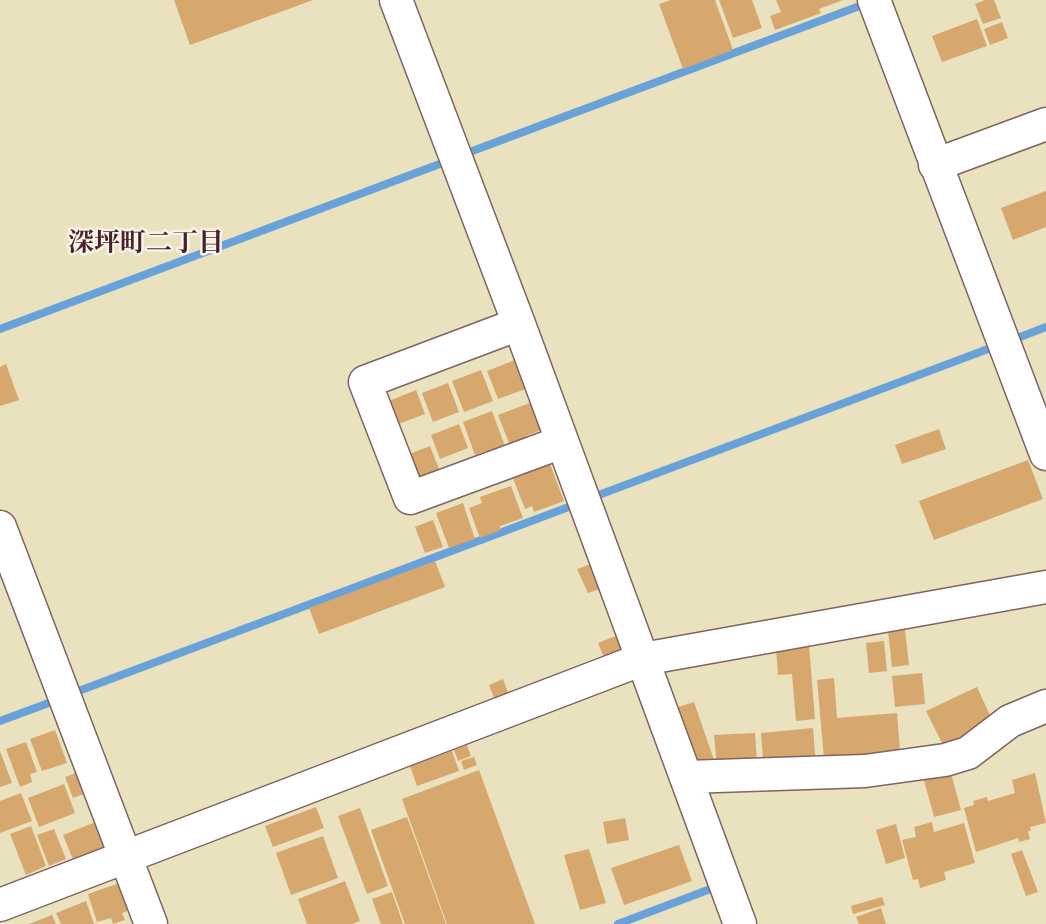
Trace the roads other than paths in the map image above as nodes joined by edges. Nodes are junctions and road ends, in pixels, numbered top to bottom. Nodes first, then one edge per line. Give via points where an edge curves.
1 (396, 0) edge
2 (874, 0) edge
3 (1046, 124) edge
4 (935, 165) junction
5 (519, 324) junction
6 (562, 442) junction
7 (1046, 454) edge
8 (0, 527) edge
9 (1046, 587) edge
10 (643, 659) junction
11 (1046, 706) edge
12 (687, 777) junction
13 (125, 858) junction
14 (0, 905) edge
15 (151, 924) edge
16 (740, 924) edge

1 - 5 street
2 - 4 street
3 - 4 street
4 - 7 street
5 - 6 street
5 - 6 street via 365,382 410,498
6 - 10 street
8 - 13 street
9 - 10 street
10 - 12 street
10 - 13 street
11 - 12 street via 1010,721 968,753 945,760 865,771
12 - 16 street
13 - 14 street
13 - 15 street

